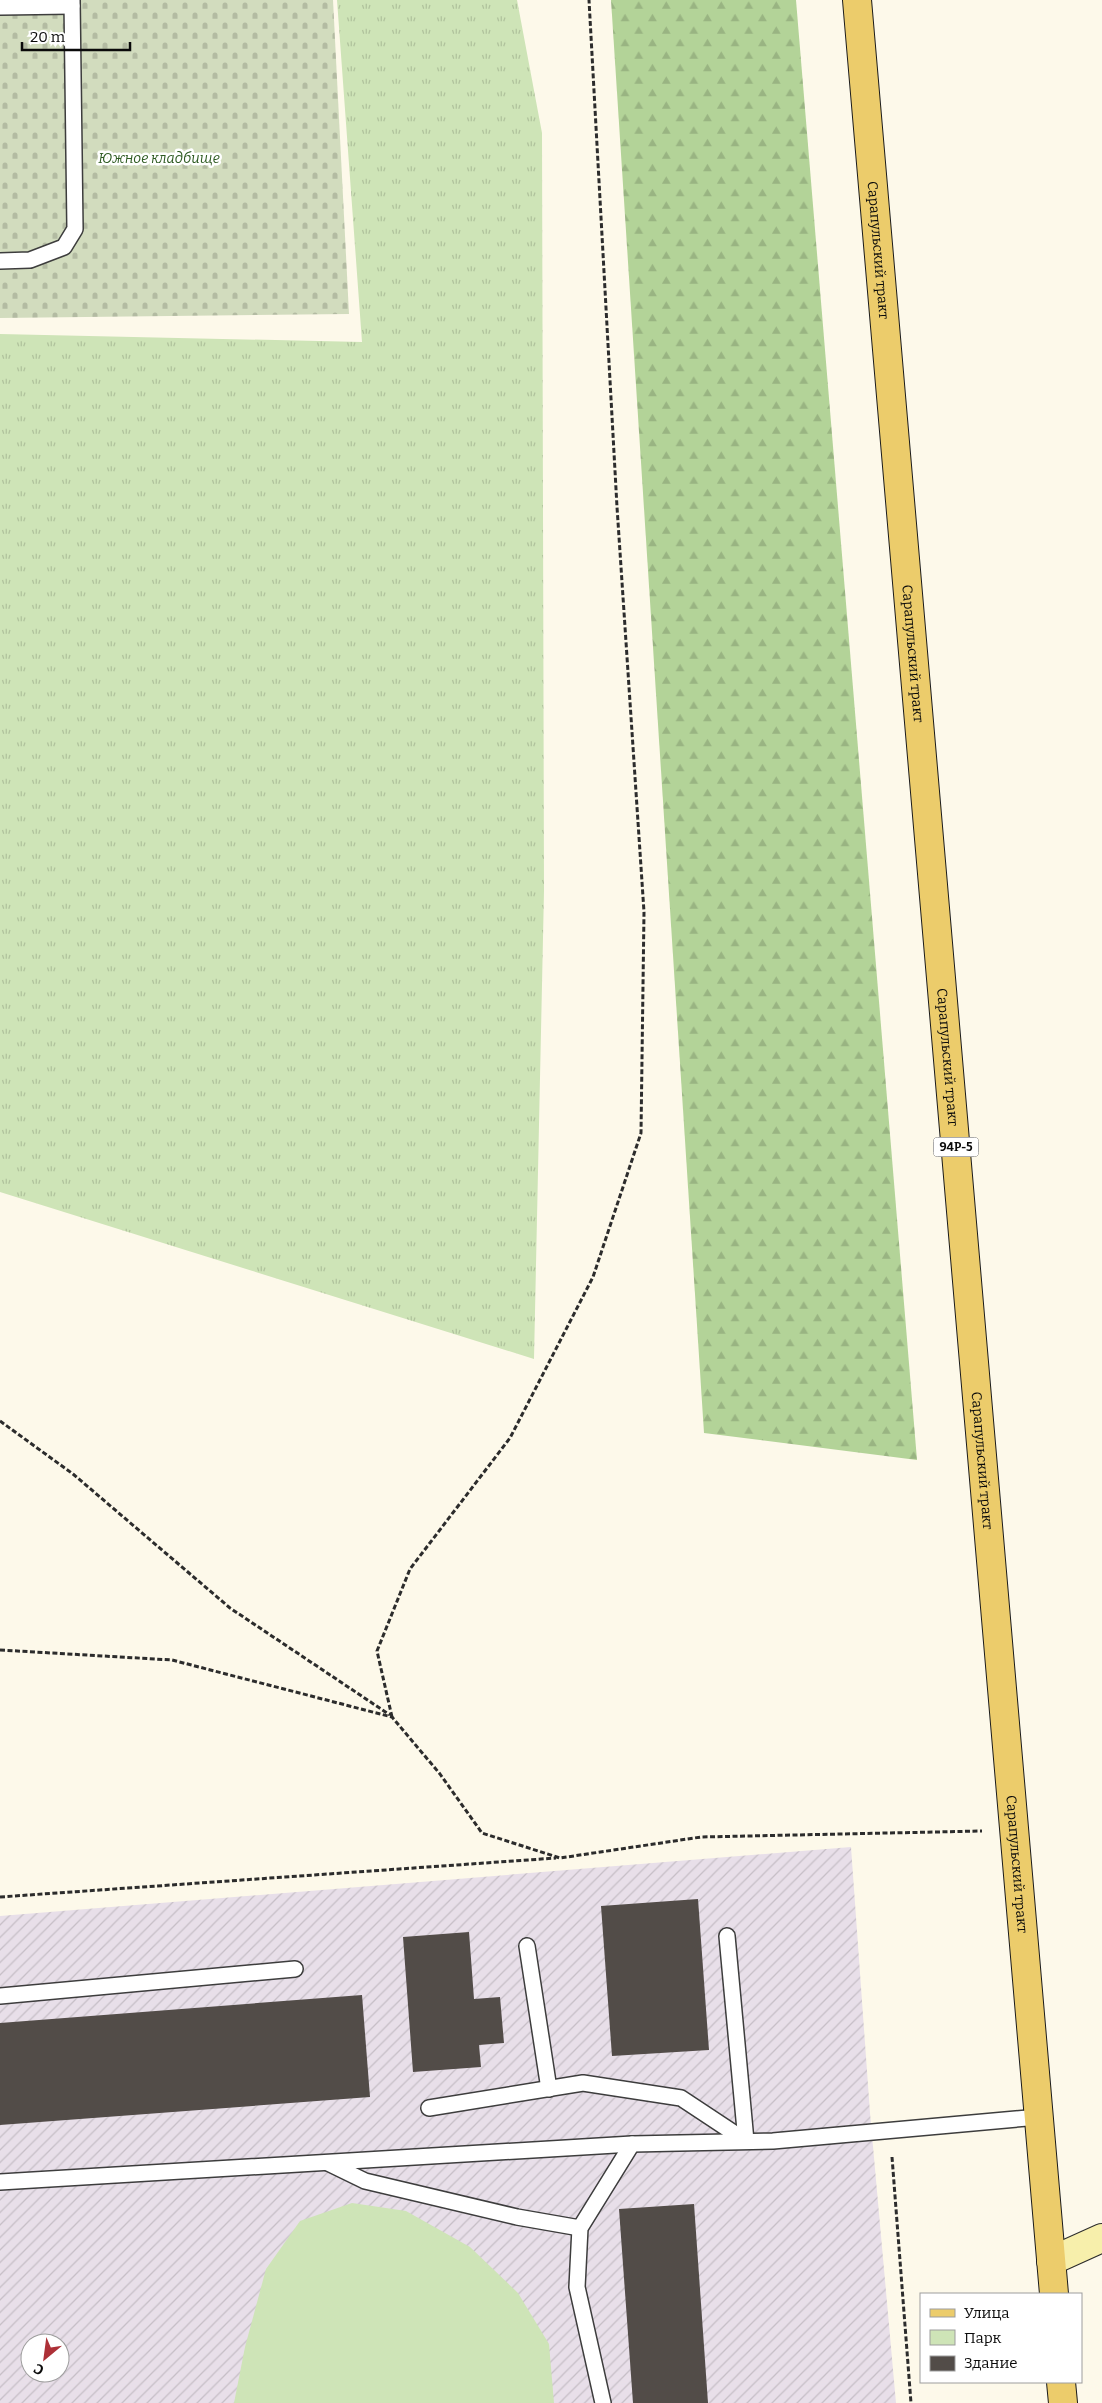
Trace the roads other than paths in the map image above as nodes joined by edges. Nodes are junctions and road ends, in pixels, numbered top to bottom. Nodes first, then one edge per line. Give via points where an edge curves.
1 (858, 0) edge
2 (72, 3) edge
3 (0, 6) edge
4 (0, 261) edge
5 (727, 1936) dead end
6 (527, 1946) dead end
7 (295, 1969) dead end
8 (0, 1996) edge
9 (549, 2089) junction
10 (429, 2108) dead end
11 (1039, 2117) junction
12 (746, 2142) junction
13 (632, 2144) junction
14 (326, 2162) junction
15 (0, 2182) edge
16 (580, 2228) junction
17 (1102, 2238) edge
18 (1051, 2261) junction
19 (1054, 2293) edge
20 (1061, 2383) edge
21 (603, 2403) edge
22 (1063, 2403) edge

1 - 11 main road, Сарапульский тракт / 94Р-5
2 - 3 lane
2 - 4 lane via 75,229 64,247 30,260
5 - 12 lane
6 - 9 lane
7 - 8 lane
9 - 10 lane
9 - 12 lane via 583,2083 681,2098
11 - 12 lane
11 - 18 main road, Сарапульский тракт / 94Р-5
12 - 13 lane
13 - 14 lane
13 - 16 lane
14 - 15 lane
14 - 16 lane via 365,2181 517,2217
16 - 21 lane via 577,2287
17 - 18 street
18 - 19 main road, Сарапульский тракт / 94Р-5
20 - 22 main road

